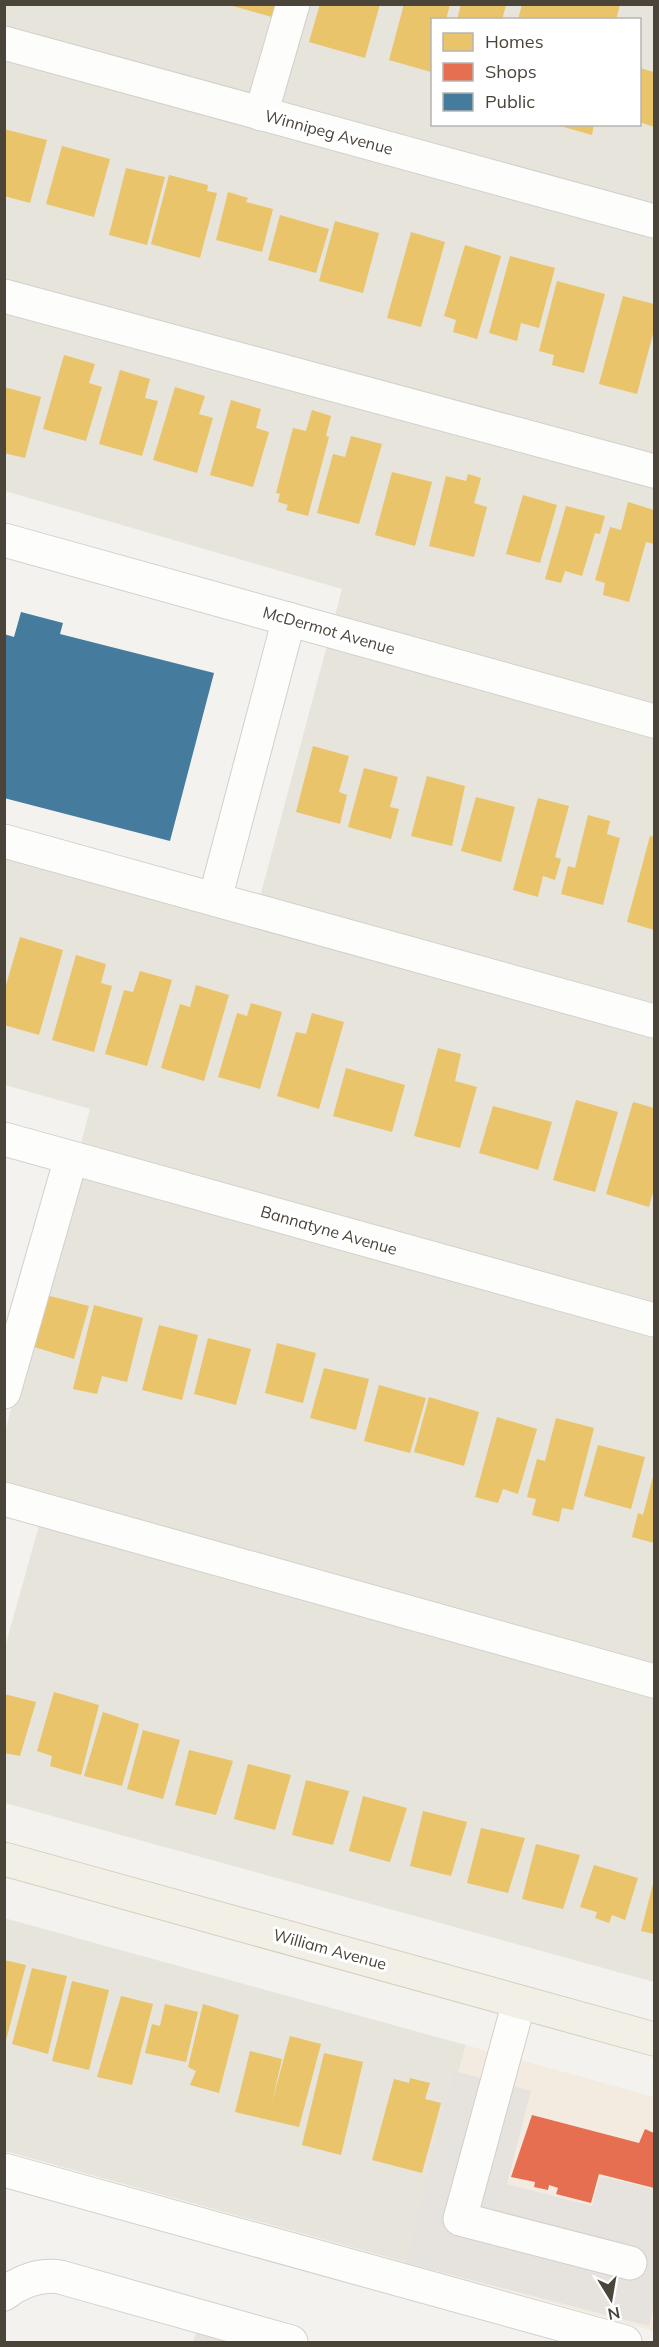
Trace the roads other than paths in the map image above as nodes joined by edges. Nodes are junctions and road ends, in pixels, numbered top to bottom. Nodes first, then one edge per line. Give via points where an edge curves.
1 (293, 4) edge
2 (4, 44) edge
3 (261, 114) junction
4 (654, 221) edge
5 (4, 296) edge
6 (654, 471) edge
7 (4, 540) edge
8 (289, 619) junction
9 (654, 721) edge
10 (4, 841) edge
11 (215, 899) junction
12 (654, 1021) edge
13 (4, 1139) edge
14 (71, 1158) junction
15 (654, 1320) edge
16 (4, 1392) edge
17 (4, 1498) edge
18 (654, 1681) edge
19 (4, 1859) edge
20 (519, 2002) junction
21 (654, 2039) edge
22 (4, 2170) edge
23 (630, 2263) dead end
24 (4, 2294) edge
25 (291, 2343) edge
26 (625, 2343) edge

1 - 3 street
2 - 3 street, Winnipeg Avenue
3 - 4 street, Winnipeg Avenue
5 - 6 street
7 - 8 street, McDermot Avenue
8 - 9 street, McDermot Avenue
8 - 11 street
10 - 11 street
11 - 12 street
13 - 14 street, Bannatyne Avenue
14 - 15 street, Bannatyne Avenue
14 - 16 street
17 - 18 street
19 - 20 main road, William Avenue
20 - 21 main road, William Avenue
20 - 23 street via 460,2220
22 - 26 street
24 - 25 street via 16,2284 34,2278 60,2277

